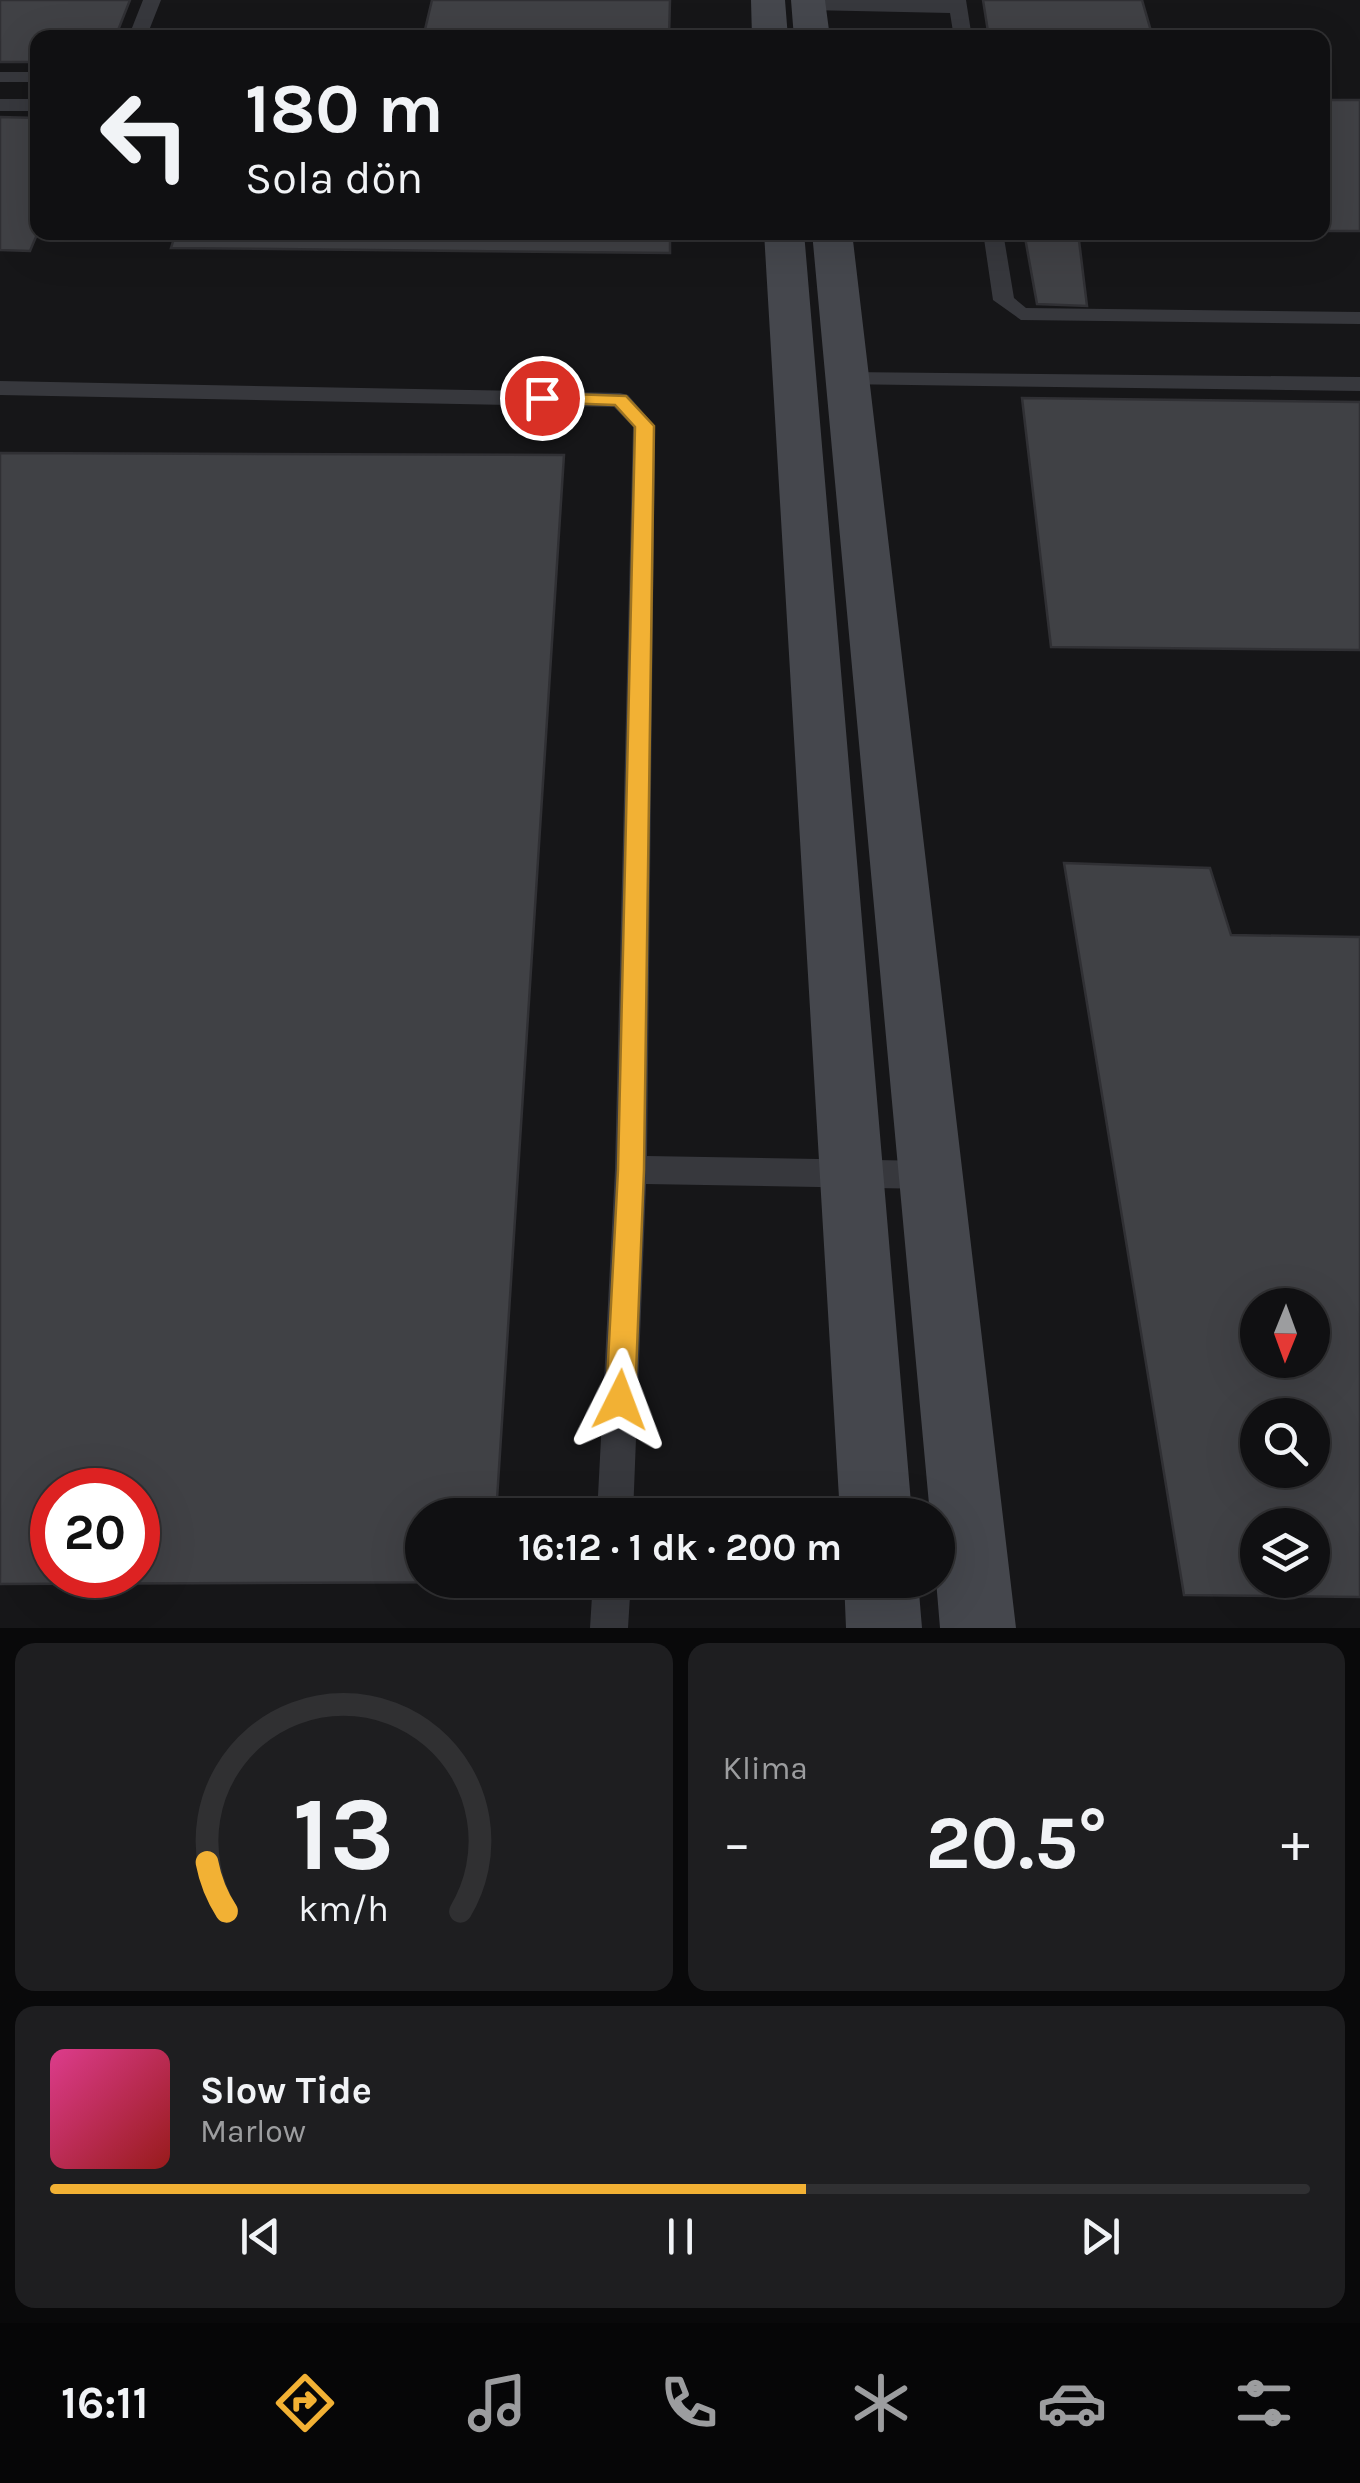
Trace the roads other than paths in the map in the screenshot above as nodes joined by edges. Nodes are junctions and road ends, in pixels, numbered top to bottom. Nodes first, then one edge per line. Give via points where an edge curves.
1 (152, 0) edge
2 (768, 0) edge
3 (907, 3) edge
4 (957, 4) edge
5 (809, 14) edge
6 (141, 30) edge
7 (770, 30) edge
8 (962, 30) edge
9 (0, 76) edge
10 (30, 77) edge
11 (0, 105) edge
12 (30, 105) edge
13 (785, 240) edge
14 (833, 240) edge
15 (995, 240) edge
16 (1360, 318) edge
17 (847, 379) junction
18 (1360, 384) edge
19 (0, 388) edge
20 (631, 1170) junction
21 (852, 1174) junction
22 (931, 1175) junction
23 (616, 1498) edge
24 (875, 1498) edge
25 (611, 1598) edge
26 (882, 1598) edge
27 (609, 1628) edge
28 (884, 1628) edge
29 (978, 1628) edge

1 - 6 lane
2 - 7 street
3 - 4 lane
3 - 5 lane
4 - 8 lane
9 - 10 lane
11 - 12 lane
13 - 21 street
14 - 17 street
15 - 16 lane via 1004,300 1021,314
17 - 18 lane
17 - 22 street
19 - 20 lane via 620,400 644,426
20 - 21 lane
20 - 23 lane
21 - 22 lane
21 - 24 street
22 - 29 street
25 - 27 lane
26 - 28 street

